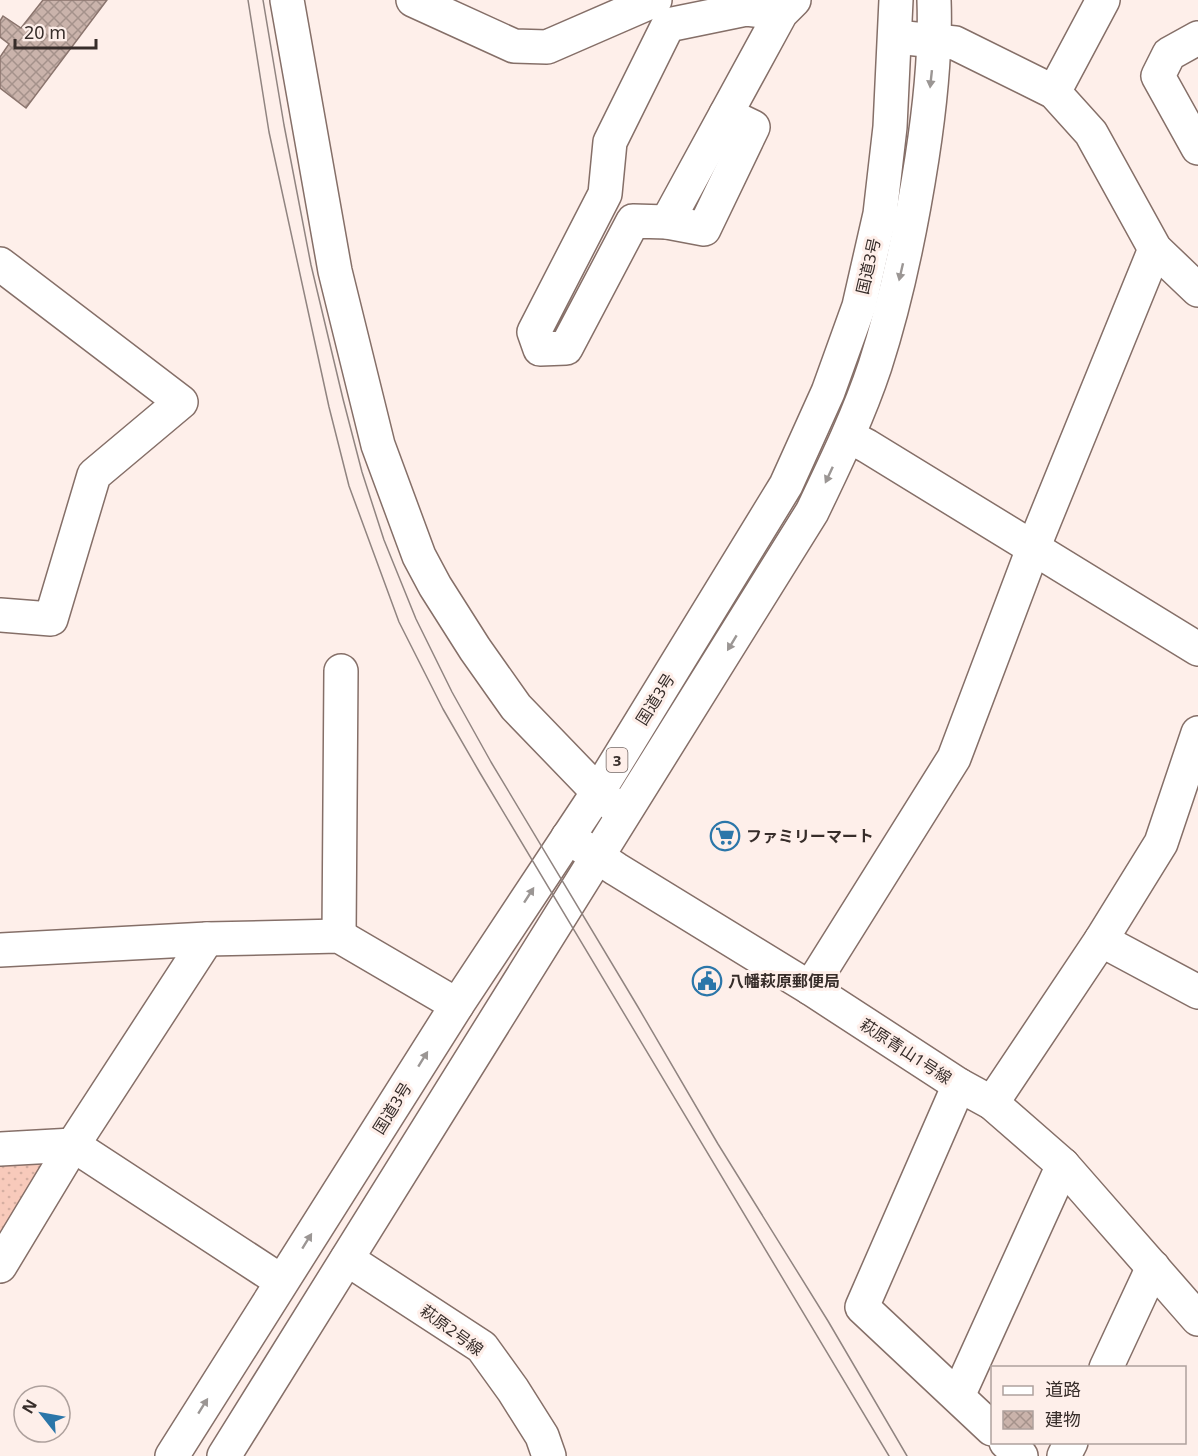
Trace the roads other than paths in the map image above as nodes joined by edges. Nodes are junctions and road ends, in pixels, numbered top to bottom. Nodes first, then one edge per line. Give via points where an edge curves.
1 (287, 0) edge
2 (413, 0) edge
3 (655, 0) edge
4 (896, 0) edge
5 (934, 0) edge
6 (1103, 0) edge
7 (787, 7) edge
8 (896, 37) junction
9 (1198, 38) edge
10 (936, 40) junction
11 (1054, 92) junction
12 (1198, 148) edge
13 (1155, 249) junction
14 (0, 264) edge
15 (1198, 290) edge
16 (848, 436) junction
17 (1034, 546) junction
18 (0, 615) edge
19 (1198, 649) edge
20 (341, 671) dead end
21 (1198, 733) edge
22 (598, 792) junction
23 (624, 815) junction
24 (568, 837) junction
25 (596, 856) junction
26 (339, 936) junction
27 (207, 939) junction
28 (1101, 940) junction
29 (0, 950) edge
30 (810, 988) junction
31 (1198, 992) edge
32 (457, 1005) junction
33 (959, 1085) junction
34 (992, 1103) junction
35 (74, 1145) junction
36 (0, 1149) edge
37 (1063, 1164) junction
38 (347, 1259) junction
39 (0, 1266) edge
40 (1154, 1267) junction
41 (282, 1281) junction
42 (1198, 1319) edge
43 (1107, 1366) edge
44 (957, 1396) junction
45 (991, 1428) edge
46 (1007, 1444) edge
47 (172, 1456) edge
48 (224, 1456) edge
49 (549, 1456) edge
50 (1021, 1456) edge

1 - 22 main road via 335,271 378,445 419,556 475,650 516,707
2 - 3 main road via 514,46 547,47
4 - 8 main road, 国道3号 / 3
5 - 10 main road, 国道3号 / 3
6 - 11 main road
7 - 7 main road via 746,9 668,25 610,142 605,194 534,332 540,349 566,348 633,221 704,229 753,127 726,114
8 - 10 main road
8 - 22 main road, 国道3号 / 3 via 880,214 859,306 828,392 786,485
9 - 12 main road via 1169,54 1158,76
10 - 11 main road via 955,43
10 -> 16 main road, 国道3号 / 3 via 912,223 896,296
11 - 13 main road via 1091,132
13 - 15 main road
13 - 17 main road
14 - 18 main road via 181,402 94,475 51,618
16 - 17 main road
16 -> 23 main road, 国道3号 / 3 via 812,512
17 - 19 main road
17 - 30 main road via 954,758
20 - 26 main road
21 - 28 main road via 1161,843
22 - 23 main road
22 - 24 main road, 国道3号 / 3
23 - 25 main road, 国道3号 / 3
24 - 25 main road, 萩原青山1号線
32 -> 24 main road, 国道3号 / 3
25 - 30 main road, 萩原青山1号線
25 - 38 main road, 国道3号 / 3
26 - 27 main road
26 - 32 main road
27 - 29 main road
27 - 35 main road
28 - 31 main road
28 - 34 main road
30 - 33 main road, 萩原青山1号線
41 -> 32 main road, 国道3号 / 3
33 - 34 main road, 萩原青山1号線
33 - 44 main road via 862,1307
34 - 37 main road, 萩原青山1号線
35 - 36 main road
35 - 39 main road
35 - 41 main road
37 - 40 main road, 萩原青山1号線
37 - 44 main road
38 - 48 main road, 国道3号 / 3
38 - 49 main road, 萩原2号線 via 482,1347 542,1436
40 - 42 main road, 萩原青山1号線
40 - 43 main road
47 -> 41 main road, 国道3号 / 3
44 - 45 main road
46 - 50 main road

